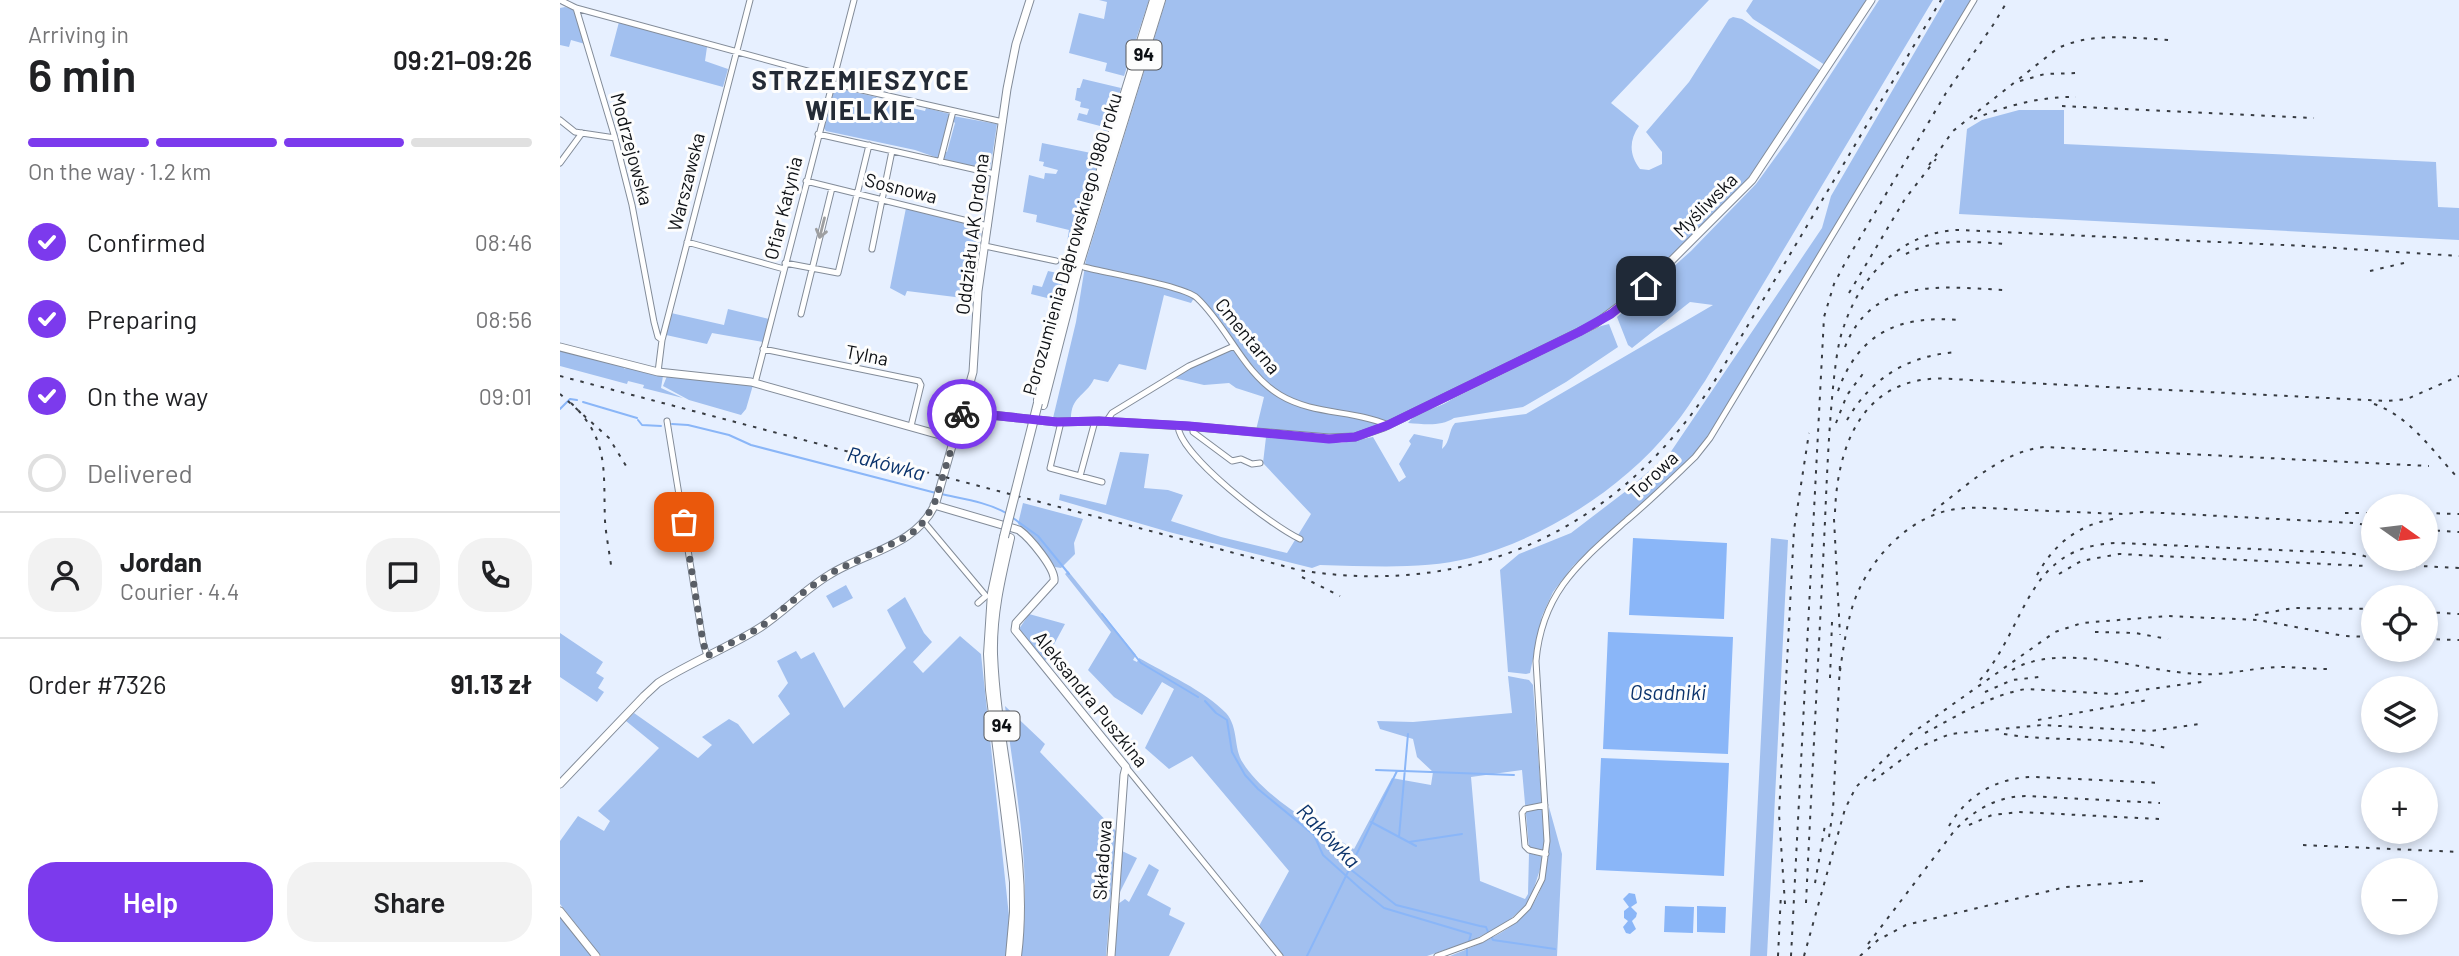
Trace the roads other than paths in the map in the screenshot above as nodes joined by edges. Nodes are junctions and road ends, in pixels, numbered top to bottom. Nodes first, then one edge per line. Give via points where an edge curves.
1 (750, 0) edge
2 (854, 0) edge
3 (1030, 0) edge
4 (1153, 0) edge
5 (1161, 0) edge
6 (1871, 0) edge
7 (1974, 0) edge
8 (561, 1) edge
9 (576, 8) junction
10 (736, 52) junction
11 (832, 81) junction
12 (953, 111) junction
13 (560, 120) edge
14 (1003, 121) junction
15 (582, 133) junction
16 (818, 134) junction
17 (615, 138) junction
18 (869, 145) junction
19 (892, 151) junction
20 (940, 162) junction
21 (560, 163) edge
22 (995, 174) junction
23 (806, 181) junction
24 (832, 188) junction
25 (857, 194) junction
26 (881, 200) junction
27 (988, 226) junction
28 (687, 242) junction
29 (985, 246) junction
30 (872, 249) dead end
31 (1056, 261) dead end
32 (785, 266) junction
33 (1084, 267) dead end
34 (812, 269) junction
35 (801, 314) dead end
36 (662, 340) junction
37 (560, 346) edge
38 (1234, 346) junction
39 (763, 349) junction
40 (658, 372) junction
41 (755, 383) junction
42 (1040, 404) junction
43 (962, 412) junction
44 (667, 421) dead end
45 (1095, 421) junction
46 (1061, 422) junction
47 (1106, 422) junction
48 (1388, 425) junction
49 (911, 426) junction
50 (1178, 426) junction
51 (1193, 427) junction
52 (954, 439) junction
53 (1259, 464) dead end
54 (1080, 476) junction
55 (1102, 482) dead end
56 (935, 502) junction
57 (924, 522) junction
58 (1007, 538) junction
59 (1300, 539) dead end
60 (978, 603) dead end
61 (707, 656) junction
62 (1126, 767) junction
63 (560, 784) edge
64 (1545, 806) junction
65 (1546, 854) junction
66 (560, 911) edge
67 (596, 956) edge
68 (1010, 956) edge
69 (1017, 956) edge
70 (1111, 956) edge
71 (1280, 956) edge
72 (1437, 956) edge

1 - 10 street, Warszawska
2 - 11 street, Ofiar Katynia
3 - 14 street, Oddziału AK Ordona via 1014,55
4 - 42 main road, Porozumienia Dąbrowskiego 1980 roku / 94 via 1072,263
5 - 42 main road, Porozumienia Dąbrowskiego 1980 roku / 94
6 - 48 street, Myśliwska via 1752,180 1646,286 1579,332
7 - 64 street, Torowa via 1710,438 1582,561 1555,595 1540,632 1536,661
8 - 9 street
9 - 10 street
9 - 17 street, Modrzejowska
10 - 11 street
10 - 28 street, Warszawska
11 - 12 street
11 - 16 street, Ofiar Katynia
12 - 14 street
12 - 20 street
13 - 15 street
14 - 22 street, Oddziału AK Ordona
15 - 17 street
15 - 21 street
16 - 18 street
16 - 23 street, Ofiar Katynia
17 - 36 street, Modrzejowska via 654,322
18 - 19 street
18 - 25 street
19 - 20 street
19 - 26 street
20 - 22 street
22 - 27 street, Oddziału AK Ordona
23 - 24 street, Sosnowa
23 - 32 street, Ofiar Katynia
24 - 25 street, Sosnowa
24 -> 34 street
25 - 26 street, Sosnowa
25 - 34 street via 839,272
26 - 27 street, Sosnowa
26 - 30 street
27 - 29 street, Oddziału AK Ordona
28 - 32 street
28 - 36 street, Warszawska
29 - 31 street
29 - 43 street, Oddziału AK Ordona via 975,361
32 - 34 street
32 - 39 street, Ofiar Katynia
33 - 38 street, Cmentarna via 1193,295
34 - 35 street
36 - 40 street, Warszawska
37 - 40 street
38 - 47 street via 1173,375 1112,413
38 - 48 street, Cmentarna via 1266,384 1287,399
39 - 41 street, Ofiar Katynia
39 - 49 street, Tylna via 919,381
40 - 41 street
41 - 49 street
42 - 58 main road, Porozumienia Dąbrowskiego 1980 roku / 94, bridge
43 - 46 street, Myśliwska
43 - 52 street, Oddziału AK Ordona
44 - 61 street
45 - 46 street, Myśliwska
45 - 47 street, Myśliwska
45 - 54 street
46 - 54 street via 1050,468
47 - 50 street, Myśliwska
48 - 51 street, Myśliwska via 1339,439
49 - 52 street
50 - 51 street, Myśliwska
50 - 59 street via 1204,466
51 - 53 street via 1232,461 1241,458
52 - 56 street, Oddziału AK Ordona
54 - 55 street
56 - 57 street, Oddziału AK Ordona
56 - 62 street, Aleksandra Puszkina via 1015,528 1054,573 1055,580 1016,623 1015,632
57 - 60 street via 986,596
57 - 61 street via 908,536 831,573 761,627
58 - 68 main road, Porozumienia Dąbrowskiego 1980 roku / 94 via 992,593 988,654 1014,882
58 - 69 main road, Porozumienia Dąbrowskiego 1980 roku / 94 via 993,654 1020,881
61 - 63 street via 646,693
62 - 70 street, Składowa
62 - 71 street, Aleksandra Puszkina
64 - 65 street, Torowa
64 - 65 street via 1522,813 1525,846
65 - 72 street, Torowa via 1538,889 1525,912 1481,940
66 - 67 street

